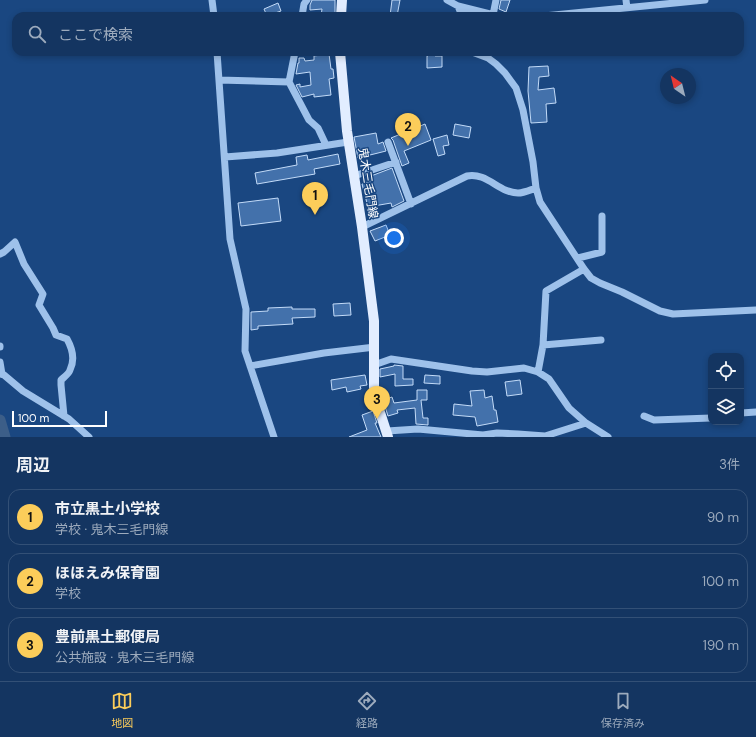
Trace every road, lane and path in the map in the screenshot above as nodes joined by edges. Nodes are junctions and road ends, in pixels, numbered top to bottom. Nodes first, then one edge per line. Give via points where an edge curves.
1 (212, 0) edge
2 (307, 0) edge
3 (342, 0) edge
4 (447, 0) edge
5 (496, 0) edge
6 (626, 0) edge
7 (705, 0) edge
8 (458, 6) junction
9 (627, 8) junction
10 (214, 12) edge
11 (303, 12) edge
12 (341, 12) edge
13 (460, 12) edge
14 (483, 12) edge
15 (495, 12) edge
16 (586, 12) edge
17 (217, 56) edge
18 (294, 56) edge
19 (340, 56) edge
20 (487, 56) edge
21 (219, 80) junction
22 (290, 82) junction
23 (348, 142) junction
24 (388, 142) dead end
25 (326, 145) junction
26 (225, 157) junction
27 (396, 162) junction
28 (354, 176) junction
29 (536, 188) junction
30 (411, 204) junction
31 (602, 216) dead end
32 (362, 227) junction
33 (0, 254) edge
34 (578, 258) junction
35 (584, 269) junction
36 (756, 310) edge
37 (601, 340) dead end
38 (543, 345) junction
39 (375, 347) junction
40 (0, 362) edge
41 (374, 365) junction
42 (250, 366) junction
43 (538, 372) junction
44 (1, 374) edge
45 (756, 412) edge
46 (744, 413) edge
47 (64, 416) junction
48 (644, 416) dead end
49 (708, 418) edge
50 (586, 423) junction
51 (386, 435) edge
52 (89, 437) edge
53 (274, 437) edge
54 (545, 437) edge
55 (608, 437) edge

1 - 10 street
2 - 11 street
3 - 12 main road
4 - 8 street
5 - 15 street
6 - 9 street
7 - 9 street
8 - 13 street
8 - 14 street
9 - 16 street
17 - 21 street
18 - 22 street
19 - 23 main road, 鬼木三毛門線
20 - 29 street via 516,88 523,110
21 - 22 street
21 - 26 street
22 - 25 street via 309,120 318,128
23 - 25 street
23 - 28 main road, 鬼木三毛門線
24 - 27 street
25 - 26 street via 277,153
26 - 42 street via 230,239 246,309 245,351
27 - 28 street
27 - 30 street
28 - 32 main road, 鬼木三毛門線
29 - 30 street via 524,193 514,193 502,189 488,179 471,175
29 - 34 street via 540,202
30 - 32 street
31 - 34 street via 602,252
32 - 39 main road, 鬼木三毛門線 via 373,305
33 - 47 street via 15,242 24,264 43,294 39,306 56,335 67,339 70,345 73,355 70,371 61,380
34 - 35 street
35 - 36 street via 591,278 600,283 668,313
35 - 38 street via 546,291
37 - 38 street
38 - 43 street
39 - 41 main road, 鬼木三毛門線
39 - 42 street
40 - 44 street
41 - 43 street via 391,359 472,371 524,368
41 - 51 main road, 鬼木三毛門線 via 374,387
42 - 53 street
43 - 50 street via 549,380 569,408
44 - 47 street
45 - 46 street
47 - 52 street
48 - 49 street via 654,420
50 - 54 street
50 - 55 street
51 - 54 street via 418,429

